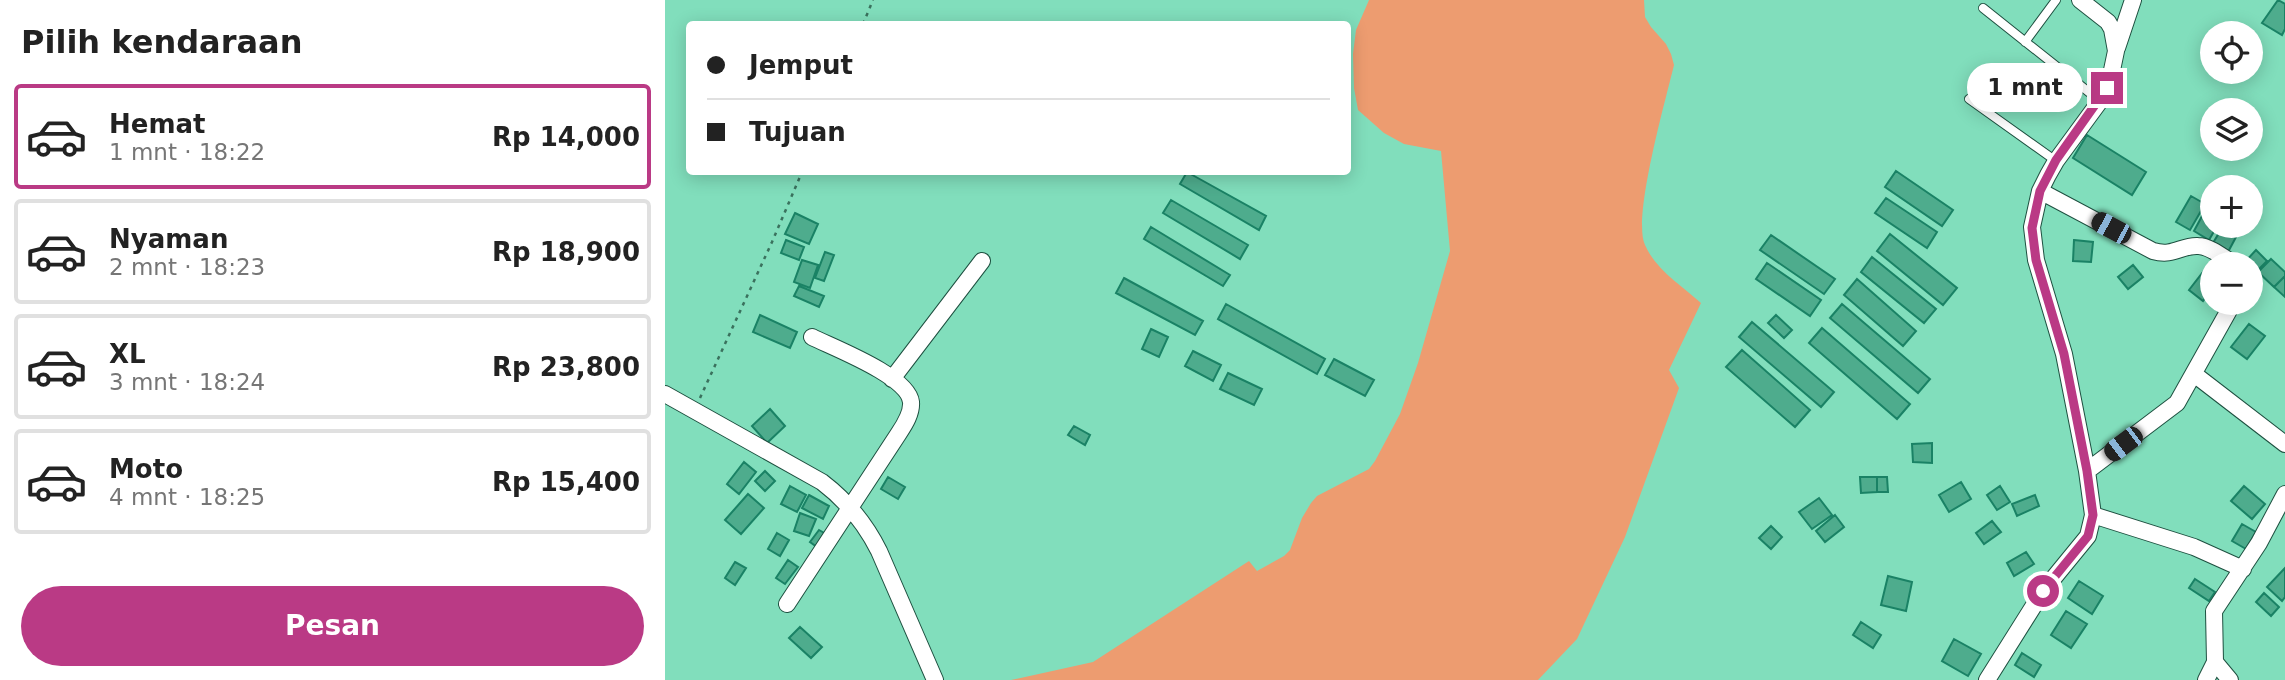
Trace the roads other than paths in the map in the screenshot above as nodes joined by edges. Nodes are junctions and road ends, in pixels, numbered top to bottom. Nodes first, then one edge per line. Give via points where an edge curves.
1 (2056, 0) edge
2 (2080, 0) edge
3 (2133, 0) edge
4 (1983, 8) dead end
5 (2025, 42) junction
6 (2116, 51) junction
7 (1969, 99) dead end
8 (2100, 101) junction
9 (2056, 160) junction
10 (2040, 191) junction
11 (2211, 252) edge
12 (982, 261) dead end
13 (2226, 315) edge
14 (812, 337) dead end
15 (2194, 374) junction
16 (893, 379) junction
17 (665, 394) edge
18 (2285, 444) edge
19 (2087, 471) junction
20 (2285, 494) edge
21 (852, 508) junction
22 (2093, 515) junction
23 (2243, 569) junction
24 (787, 604) dead end
25 (2215, 662) junction
26 (935, 680) edge
27 (1987, 680) edge
28 (2206, 680) edge
29 (2230, 680) edge

1 - 5 lane
2 - 6 street via 2108,22
3 - 6 street
4 - 5 lane
5 - 8 lane
6 - 8 street
7 - 9 lane
8 - 9 street
9 - 10 street
10 - 11 street via 2153,251 2171,253 2200,246
10 - 19 street via 2032,228 2036,260 2064,354
12 - 16 street
13 - 15 street
14 - 16 street
15 - 18 street
15 - 19 street via 2177,403
16 - 21 street via 908,392 909,413
17 - 21 street via 821,482
19 - 22 street
20 - 23 street
21 - 24 street
21 - 26 street via 879,551
22 - 23 street via 2194,547
22 - 27 street via 2088,536 2043,591
23 - 25 street via 2214,611
25 - 28 street
25 - 29 street

